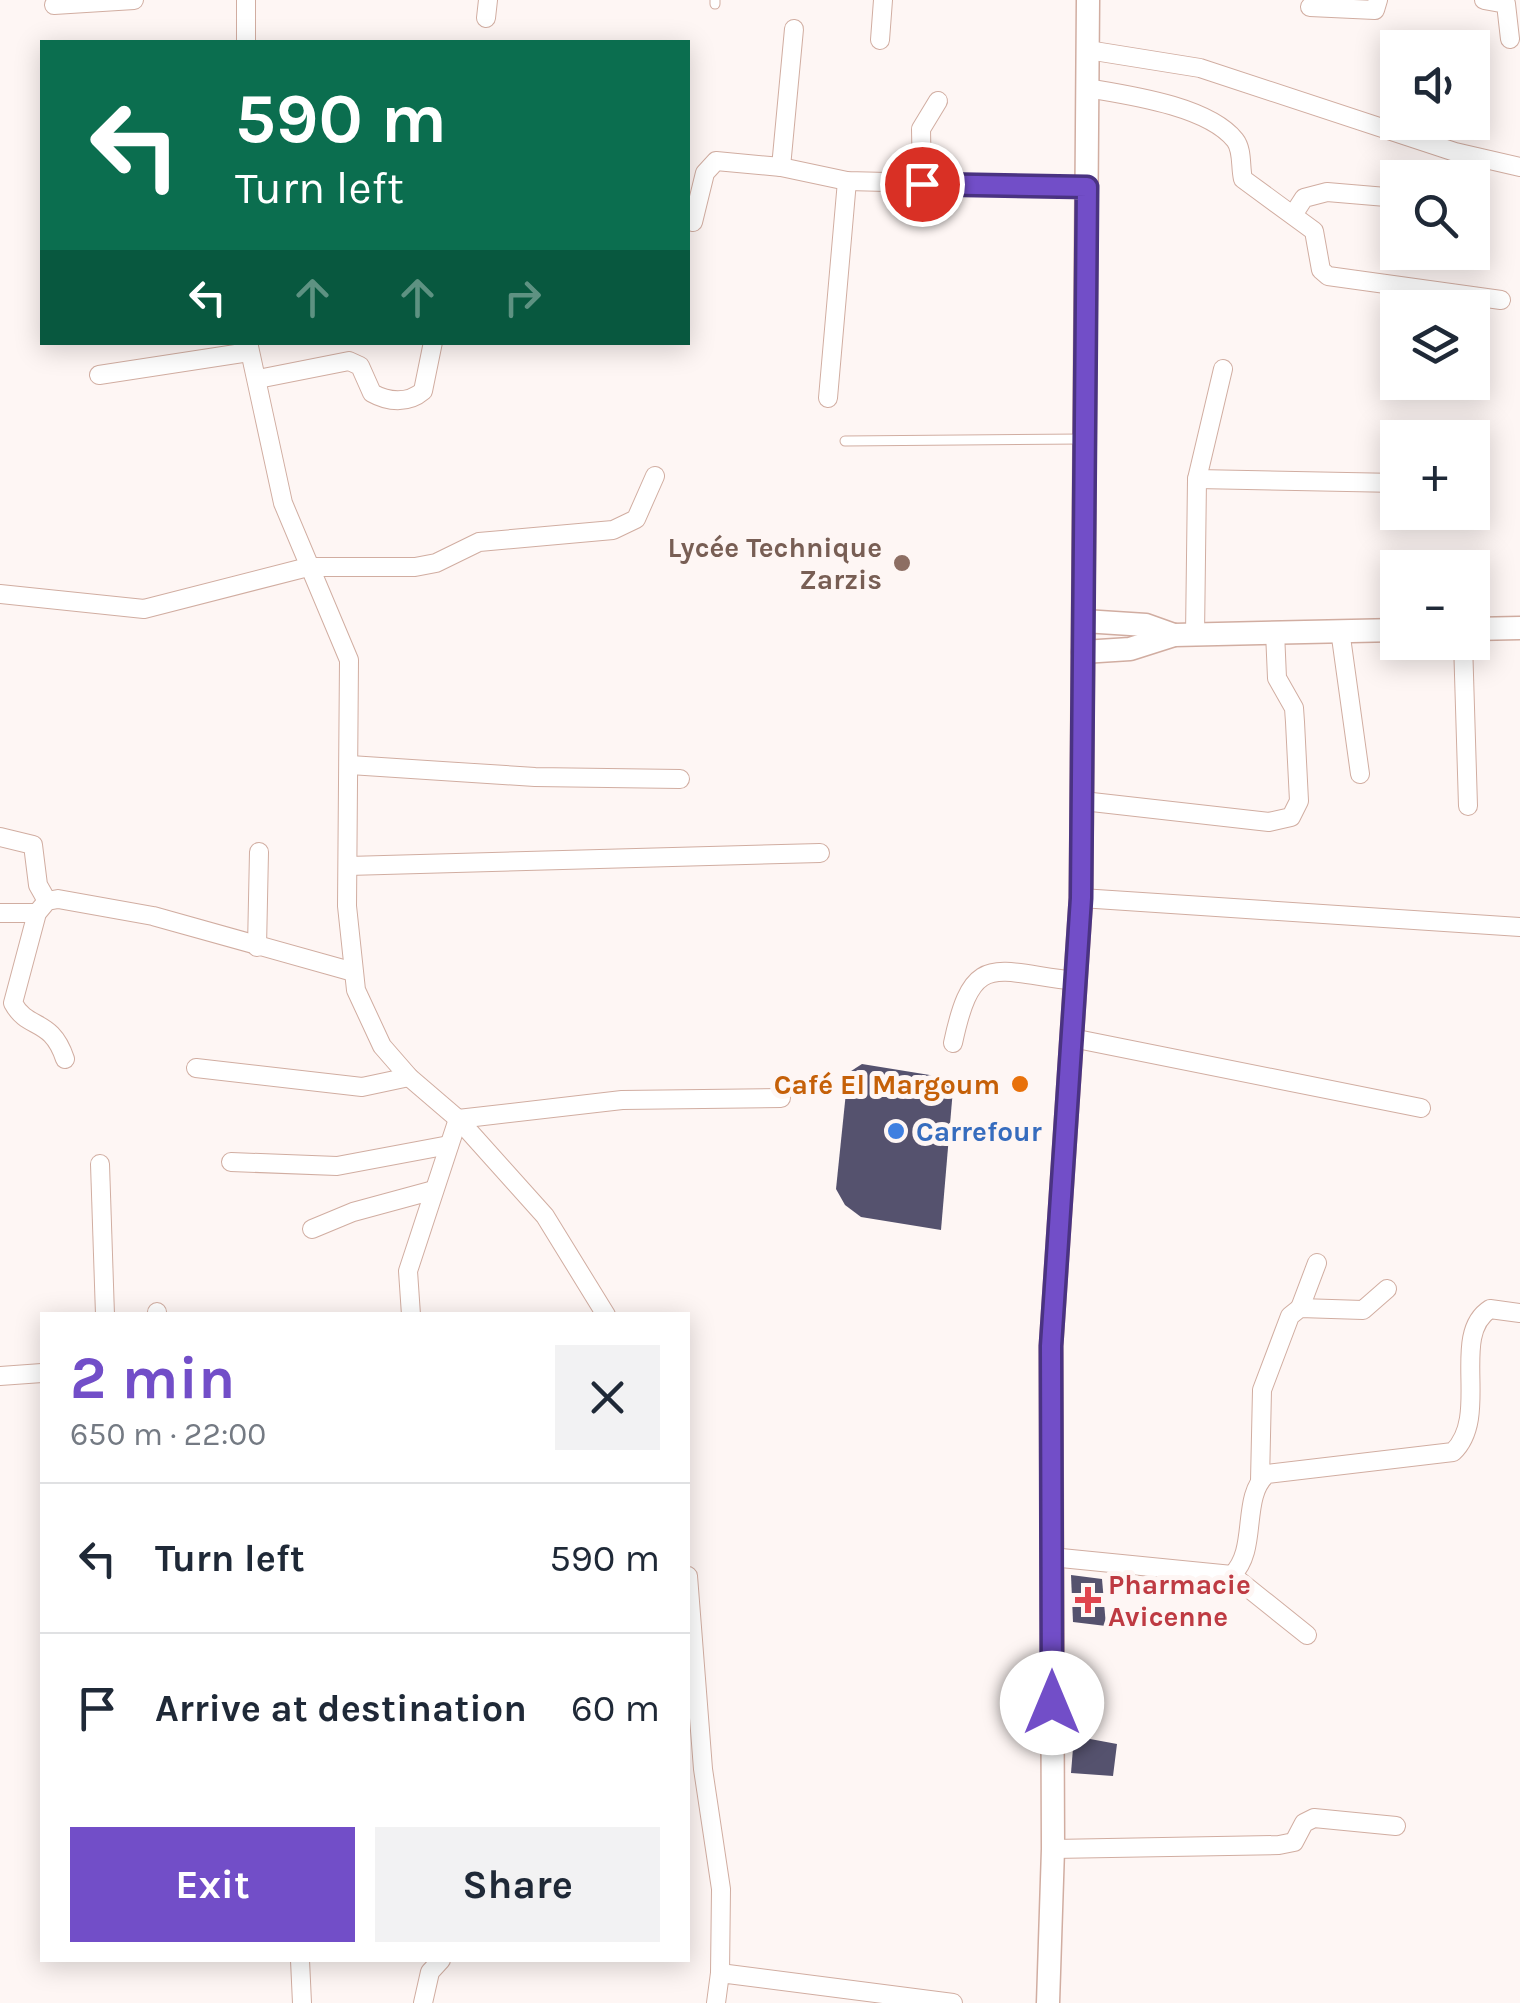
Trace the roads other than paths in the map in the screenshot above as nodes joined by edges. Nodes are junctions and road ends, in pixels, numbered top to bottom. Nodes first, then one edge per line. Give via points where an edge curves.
1 (134, 0) edge
2 (246, 0) edge
3 (882, 0) edge
4 (1088, 0) edge
5 (1378, 0) edge
6 (1484, 0) edge
7 (1513, 3) edge
8 (54, 5) dead end
9 (1310, 7) dead end
10 (794, 29) dead end
11 (1510, 39) dead end
12 (246, 40) edge
13 (880, 40) dead end
14 (1088, 50) junction
15 (1087, 88) junction
16 (938, 102) dead end
17 (781, 167) junction
18 (1520, 168) edge
19 (847, 181) junction
20 (922, 184) junction
21 (1087, 187) junction
22 (1380, 196) edge
23 (1293, 215) junction
24 (693, 222) dead end
25 (1501, 300) dead end
26 (433, 345) edge
27 (248, 347) edge
28 (1223, 369) dead end
29 (99, 376) dead end
30 (258, 379) junction
31 (828, 398) dead end
32 (1085, 439) junction
33 (845, 441) dead end
34 (655, 476) dead end
35 (1196, 479) junction
36 (1380, 483) edge
37 (308, 567) junction
38 (0, 594) edge
39 (1084, 620) junction
40 (1520, 628) edge
41 (1490, 629) edge
42 (1340, 630) junction
43 (1380, 630) edge
44 (1275, 632) junction
45 (1184, 635) junction
46 (1083, 652) junction
47 (1464, 660) edge
48 (350, 765) junction
49 (1360, 774) dead end
50 (680, 778) dead end
51 (1082, 801) junction
52 (1468, 806) dead end
53 (0, 837) edge
54 (260, 852) dead end
55 (820, 853) dead end
56 (348, 866) junction
57 (1081, 898) junction
58 (42, 907) junction
59 (0, 913) edge
60 (1520, 927) edge
61 (257, 947) junction
62 (350, 972) junction
63 (1076, 981) junction
64 (9, 1013) edge
65 (1072, 1038) junction
66 (952, 1043) dead end
67 (66, 1059) dead end
68 (196, 1068) dead end
69 (409, 1077) junction
70 (781, 1098) dead end
71 (1421, 1108) dead end
72 (458, 1120) junction
73 (449, 1145) junction
74 (232, 1162) dead end
75 (100, 1164) dead end
76 (434, 1190) junction
77 (312, 1230) dead end
78 (1317, 1262) dead end
79 (1386, 1288) dead end
80 (1300, 1308) junction
81 (104, 1312) edge
82 (411, 1312) edge
83 (604, 1312) edge
84 (1520, 1313) edge
85 (40, 1373) edge
86 (0, 1376) edge
87 (1260, 1480) junction
88 (1051, 1557) junction
89 (1232, 1575) junction
90 (690, 1631) edge
91 (1307, 1635) dead end
92 (695, 1770) edge
93 (1396, 1826) dead end
94 (1053, 1849) junction
95 (300, 1962) edge
96 (439, 1962) edge
97 (720, 1974) junction
98 (302, 2003) edge
99 (423, 2003) edge
100 (716, 2003) edge
101 (953, 2003) edge
102 (1048, 2003) edge

1 - 8 street
2 - 12 street
3 - 13 street
4 - 14 main road
5 - 9 street via 1375,10
6 - 7 street
7 - 11 street
10 - 17 street
14 - 15 main road
14 - 18 street via 1200,68
15 - 21 main road
15 - 23 street via 1170,103 1229,135 1239,148 1242,179
16 - 20 street via 921,129
17 - 19 street
17 - 24 street via 724,160 708,165
19 - 20 street
19 - 31 street
20 - 21 street
21 - 32 main road
22 - 23 street via 1326,192 1304,198
23 - 25 street via 1314,231 1328,276
26 - 30 street via 428,381 417,396 382,398 349,360
27 - 29 street
27 - 30 street
28 - 35 street
30 - 37 street via 282,503
32 - 33 lane
32 - 39 main road
34 - 37 street via 636,519 613,530 479,542 415,566
35 - 36 street
35 - 45 street
37 - 38 street via 144,609
37 - 48 street via 349,660
39 - 45 main road
39 - 46 main road
40 - 41 main road
42 - 43 main road
42 - 44 main road
42 - 49 street
44 - 45 main road
44 - 51 street via 1278,682 1295,722 1299,802 1290,817 1269,822
45 - 46 main road
46 - 51 main road
47 - 52 street
48 - 50 street
48 - 56 street
51 - 57 main road
53 - 58 street via 33,845
54 - 61 street
55 - 56 street
56 - 62 street
57 - 60 street
57 - 63 main road
58 - 59 street
58 - 61 street via 72,901 153,916
58 - 64 street
61 - 62 street
62 - 69 street via 382,1046
63 - 65 main road
63 - 66 street via 986,971 962,1003
64 - 67 street via 53,1032
65 - 71 street
65 - 88 main road via 1051,1346
68 - 69 street via 362,1087
69 - 72 street
70 - 72 street via 622,1100
72 - 73 street
72 - 83 street via 546,1216
73 - 74 street via 337,1166
73 - 76 street
75 - 81 street
76 - 77 street
76 - 82 street via 408,1270
78 - 80 street
79 - 80 street via 1363,1310
80 - 87 street via 1290,1316 1264,1378
84 - 87 street via 1490,1309 1474,1328 1469,1419 1453,1452 1288,1470
85 - 86 street
87 - 89 street via 1244,1559
88 - 89 street
88 - 94 main road
89 - 91 street
90 - 92 street
92 - 97 street via 721,1889
93 - 94 street via 1314,1818 1291,1844
94 - 102 main road
95 - 98 street
96 - 99 street
97 - 100 street
97 - 101 street

